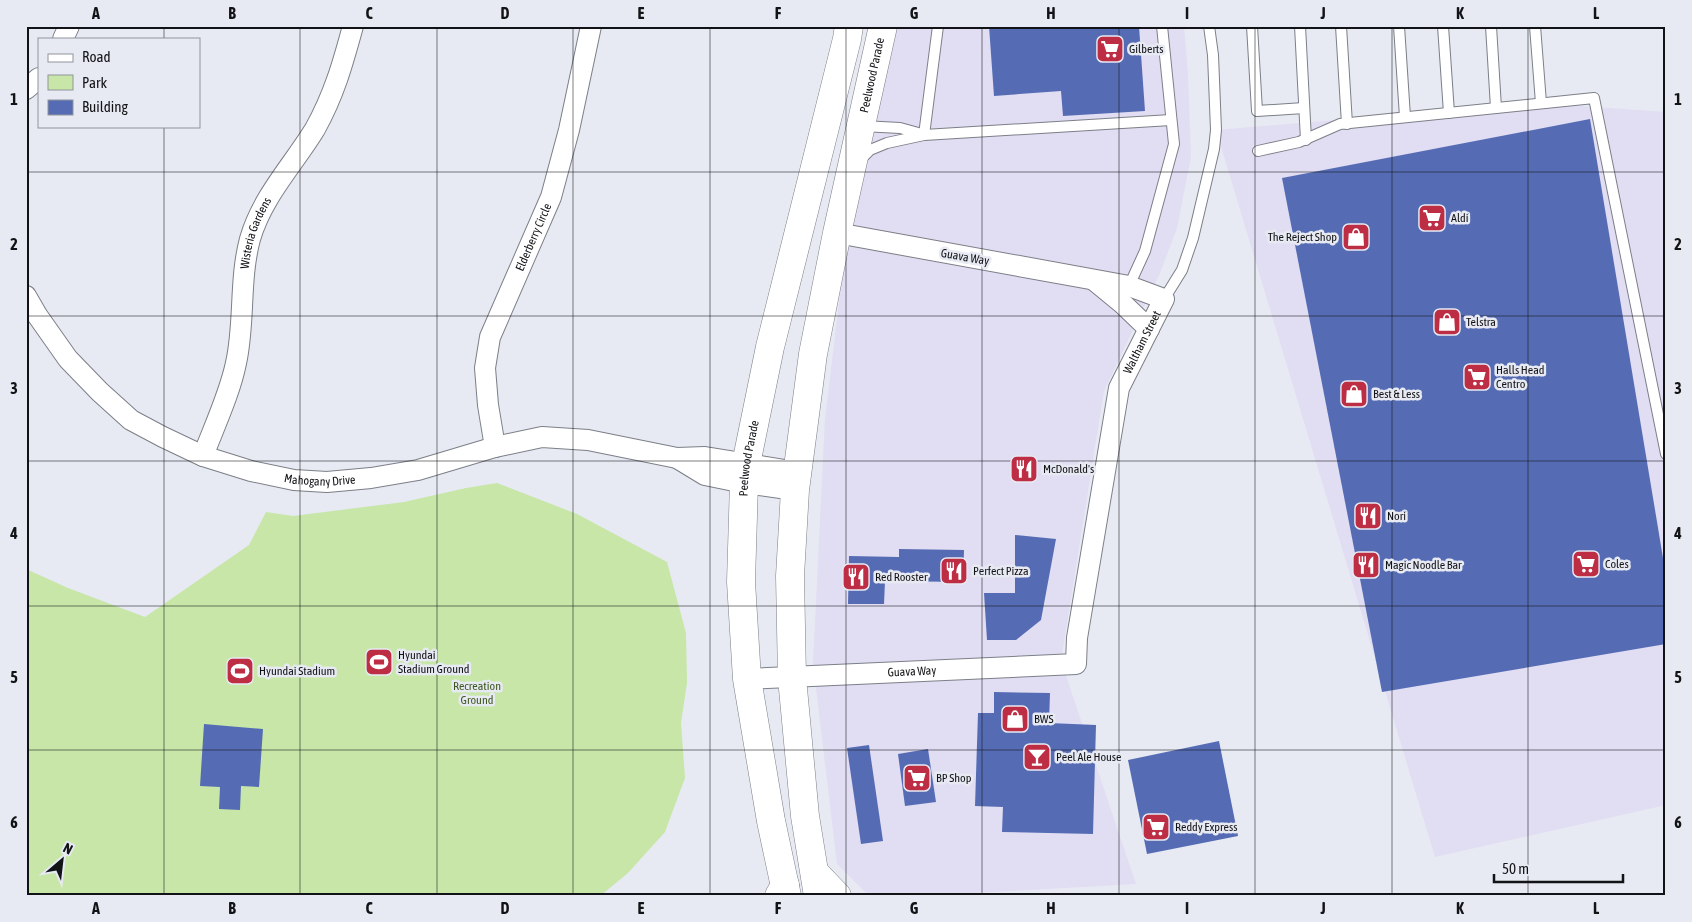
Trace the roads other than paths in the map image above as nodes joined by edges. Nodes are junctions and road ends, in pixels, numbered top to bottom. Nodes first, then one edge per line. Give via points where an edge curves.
1 (69, 26) edge
2 (353, 26) edge
3 (591, 26) edge
4 (849, 26) edge
5 (883, 26) edge
6 (938, 26) edge
7 (1162, 26) edge
8 (1209, 26) edge
9 (1252, 26) edge
10 (1300, 26) edge
11 (1341, 26) edge
12 (1399, 26) edge
13 (1443, 26) edge
14 (1491, 26) edge
15 (1535, 26) edge
16 (63, 38) edge
17 (38, 79) edge
18 (26, 89) edge
19 (1541, 103) junction
20 (1304, 108) junction
21 (1496, 108) junction
22 (1449, 113) junction
23 (1405, 118) junction
24 (1171, 120) junction
25 (1347, 124) junction
26 (861, 126) junction
27 (924, 135) junction
28 (1306, 140) junction
29 (1258, 151) dead end
30 (852, 169) junction
31 (812, 176) junction
32 (837, 233) junction
33 (1093, 280) junction
34 (1129, 286) junction
35 (26, 296) edge
36 (1164, 299) junction
37 (1149, 329) junction
38 (495, 447) junction
39 (1666, 454) edge
40 (203, 456) junction
41 (745, 473) junction
42 (796, 481) junction
43 (1076, 664) joint
44 (792, 678) junction
45 (746, 679) junction
46 (816, 884) edge
47 (784, 892) edge
48 (837, 896) edge

1 - 16 street
2 - 40 street, Wisteria Gardens via 328,104 262,208 250,239 236,365
3 - 38 street, Elderberry Circle via 551,197 490,336 485,368
4 - 31 main road, Peelwood Parade
5 - 26 main road, Peelwood Parade
6 - 27 lane
7 - 24 lane
8 - 36 lane, Waltham Street via 1216,130 1214,149 1193,238 1182,270
9 - 20 lane via 1257,111
10 - 20 lane
11 - 25 lane
12 - 23 lane
13 - 22 lane
14 - 21 lane
15 - 19 lane
17 - 18 street
19 - 21 lane
19 - 39 lane via 1594,98
20 - 28 lane
21 - 22 lane
22 - 23 lane
23 - 25 lane
24 - 27 lane
24 - 34 lane via 1174,144 1145,251
25 - 28 lane via 1340,124
26 - 27 lane via 900,128
26 - 30 main road, Peelwood Parade
26 - 31 main road via 848,128
27 - 30 lane via 870,150
28 - 29 lane
30 - 32 main road, Peelwood Parade
31 - 41 main road, Peelwood Parade via 770,348
32 - 33 street, Guava Way
32 - 42 main road, Peelwood Parade via 813,354
33 - 34 street, Guava Way
33 - 37 street, Guava Way
34 - 36 street, Guava Way
35 - 40 street, Mahogany Drive via 68,359 106,398 131,420
36 - 37 street, Waltham Street
37 - 43 street, Waltham Street via 1119,388 1077,638
38 - 40 street, Mahogany Drive via 418,470 327,482 294,480 251,471
38 - 41 street, Mahogany Drive via 542,437 588,440 677,458 706,475
41 - 42 street, Mahogany Drive
41 - 45 main road, Peelwood Parade via 741,582
42 - 44 main road, Peelwood Parade via 790,576
43 - 44 street, Guava Way
44 - 45 street, Guava Way
44 - 46 main road, Peelwood Parade via 805,816
45 - 47 main road, Peelwood Parade
46 - 48 main road

